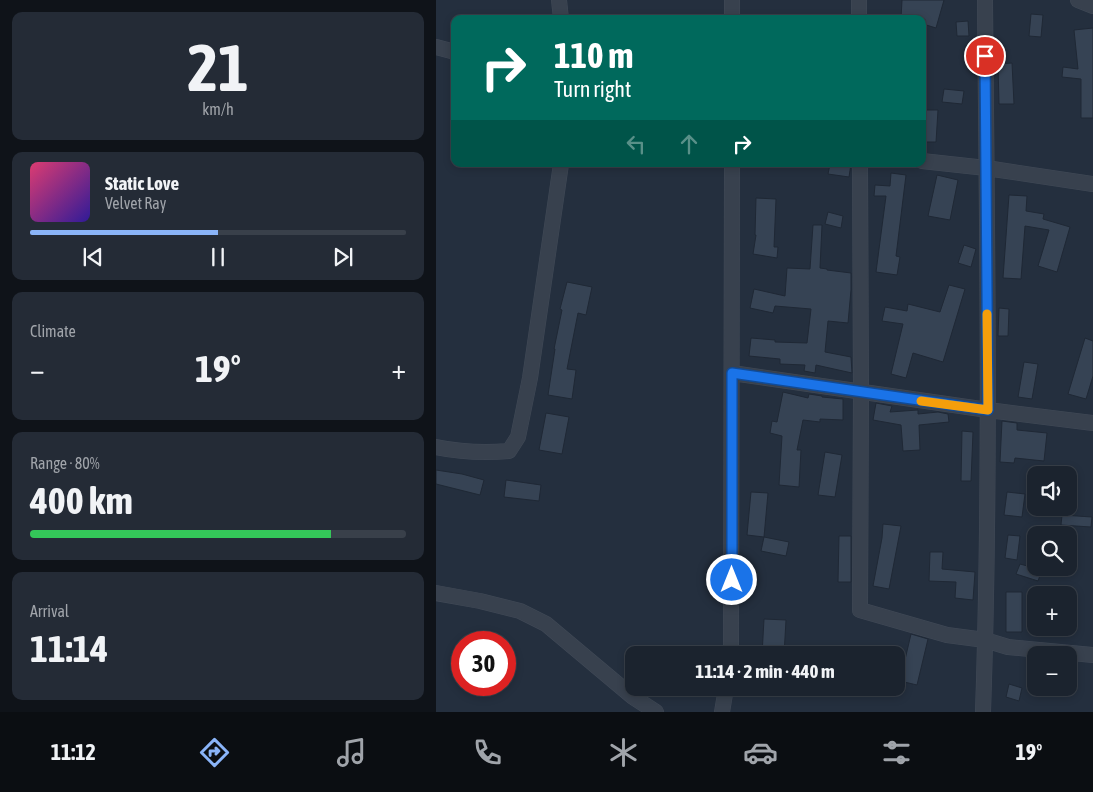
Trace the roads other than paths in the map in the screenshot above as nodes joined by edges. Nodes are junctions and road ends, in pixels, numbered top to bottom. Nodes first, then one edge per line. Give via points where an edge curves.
1 (559, 0) edge
2 (732, 0) edge
3 (859, 0) edge
4 (985, 0) edge
5 (1078, 0) edge
6 (1093, 6) edge
7 (561, 15) edge
8 (732, 15) edge
9 (859, 15) edge
10 (436, 47) edge
11 (451, 51) edge
12 (926, 161) edge
13 (561, 167) edge
14 (732, 167) edge
15 (860, 167) edge
16 (986, 168) junction
17 (1093, 184) edge
18 (732, 373) junction
19 (861, 392) junction
20 (988, 410) junction
21 (1093, 423) edge
22 (436, 447) edge
23 (436, 593) edge
24 (986, 640) junction
25 (732, 646) edge
26 (1093, 655) edge
27 (725, 696) edge
28 (656, 712) edge
29 (722, 712) edge
30 (983, 712) edge

1 - 7 street
2 - 8 street
3 - 9 street
4 - 16 street
5 - 6 street
10 - 11 street
12 - 16 street
13 - 22 street via 530,378 518,437 508,451
14 - 18 street
15 - 19 street
16 - 17 street
16 - 20 street
18 - 19 street
18 - 25 street
19 - 20 street
19 - 24 street via 860,610 947,634
20 - 21 street
20 - 24 street
23 - 28 street via 520,611 546,624 633,697
24 - 26 street via 1008,647
24 - 30 street
27 - 29 street

